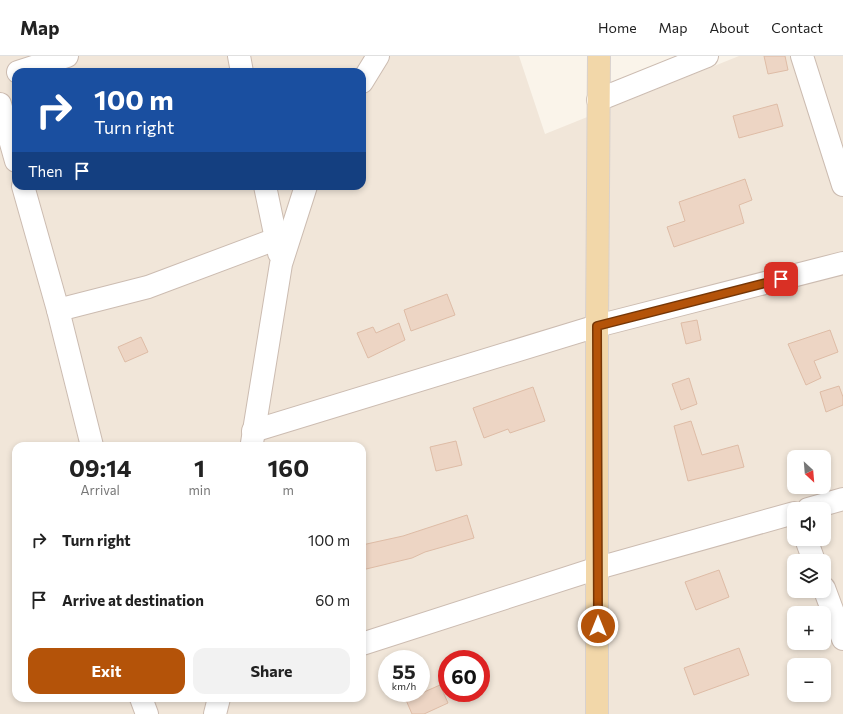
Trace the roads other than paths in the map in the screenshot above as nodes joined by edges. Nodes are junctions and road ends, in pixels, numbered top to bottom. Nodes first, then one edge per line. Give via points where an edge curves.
1 (67, 56) edge
2 (239, 56) edge
3 (378, 56) edge
4 (599, 56) edge
5 (707, 56) edge
6 (802, 56) edge
7 (30, 68) edge
8 (241, 68) edge
9 (12, 74) edge
10 (366, 76) edge
11 (0, 78) edge
12 (598, 100) junction
13 (0, 104) edge
14 (12, 147) edge
15 (843, 185) edge
16 (24, 190) edge
17 (266, 190) edge
18 (305, 190) edge
19 (276, 239) junction
20 (843, 263) edge
21 (281, 264) junction
22 (58, 310) junction
23 (597, 326) junction
24 (252, 438) edge
25 (91, 442) edge
26 (843, 499) edge
27 (831, 502) edge
28 (787, 515) edge
29 (598, 568) junction
30 (828, 598) edge
31 (843, 639) edge
32 (366, 643) edge
33 (142, 702) edge
34 (218, 702) edge
35 (147, 714) edge
36 (215, 714) edge
37 (597, 714) edge

1 - 7 street
2 - 8 street
3 - 10 street
4 - 12 main road
5 - 12 street
6 - 15 street
9 - 11 street
12 - 23 main road
13 - 14 street
16 - 22 street
17 - 19 street
18 - 21 street
19 - 21 street
19 - 22 street via 148,287
20 - 23 street
21 - 24 street
22 - 25 street
23 - 24 street
23 - 29 main road
26 - 27 street
28 - 29 street
29 - 32 street
29 - 37 main road
30 - 31 street
33 - 35 street
34 - 36 street

